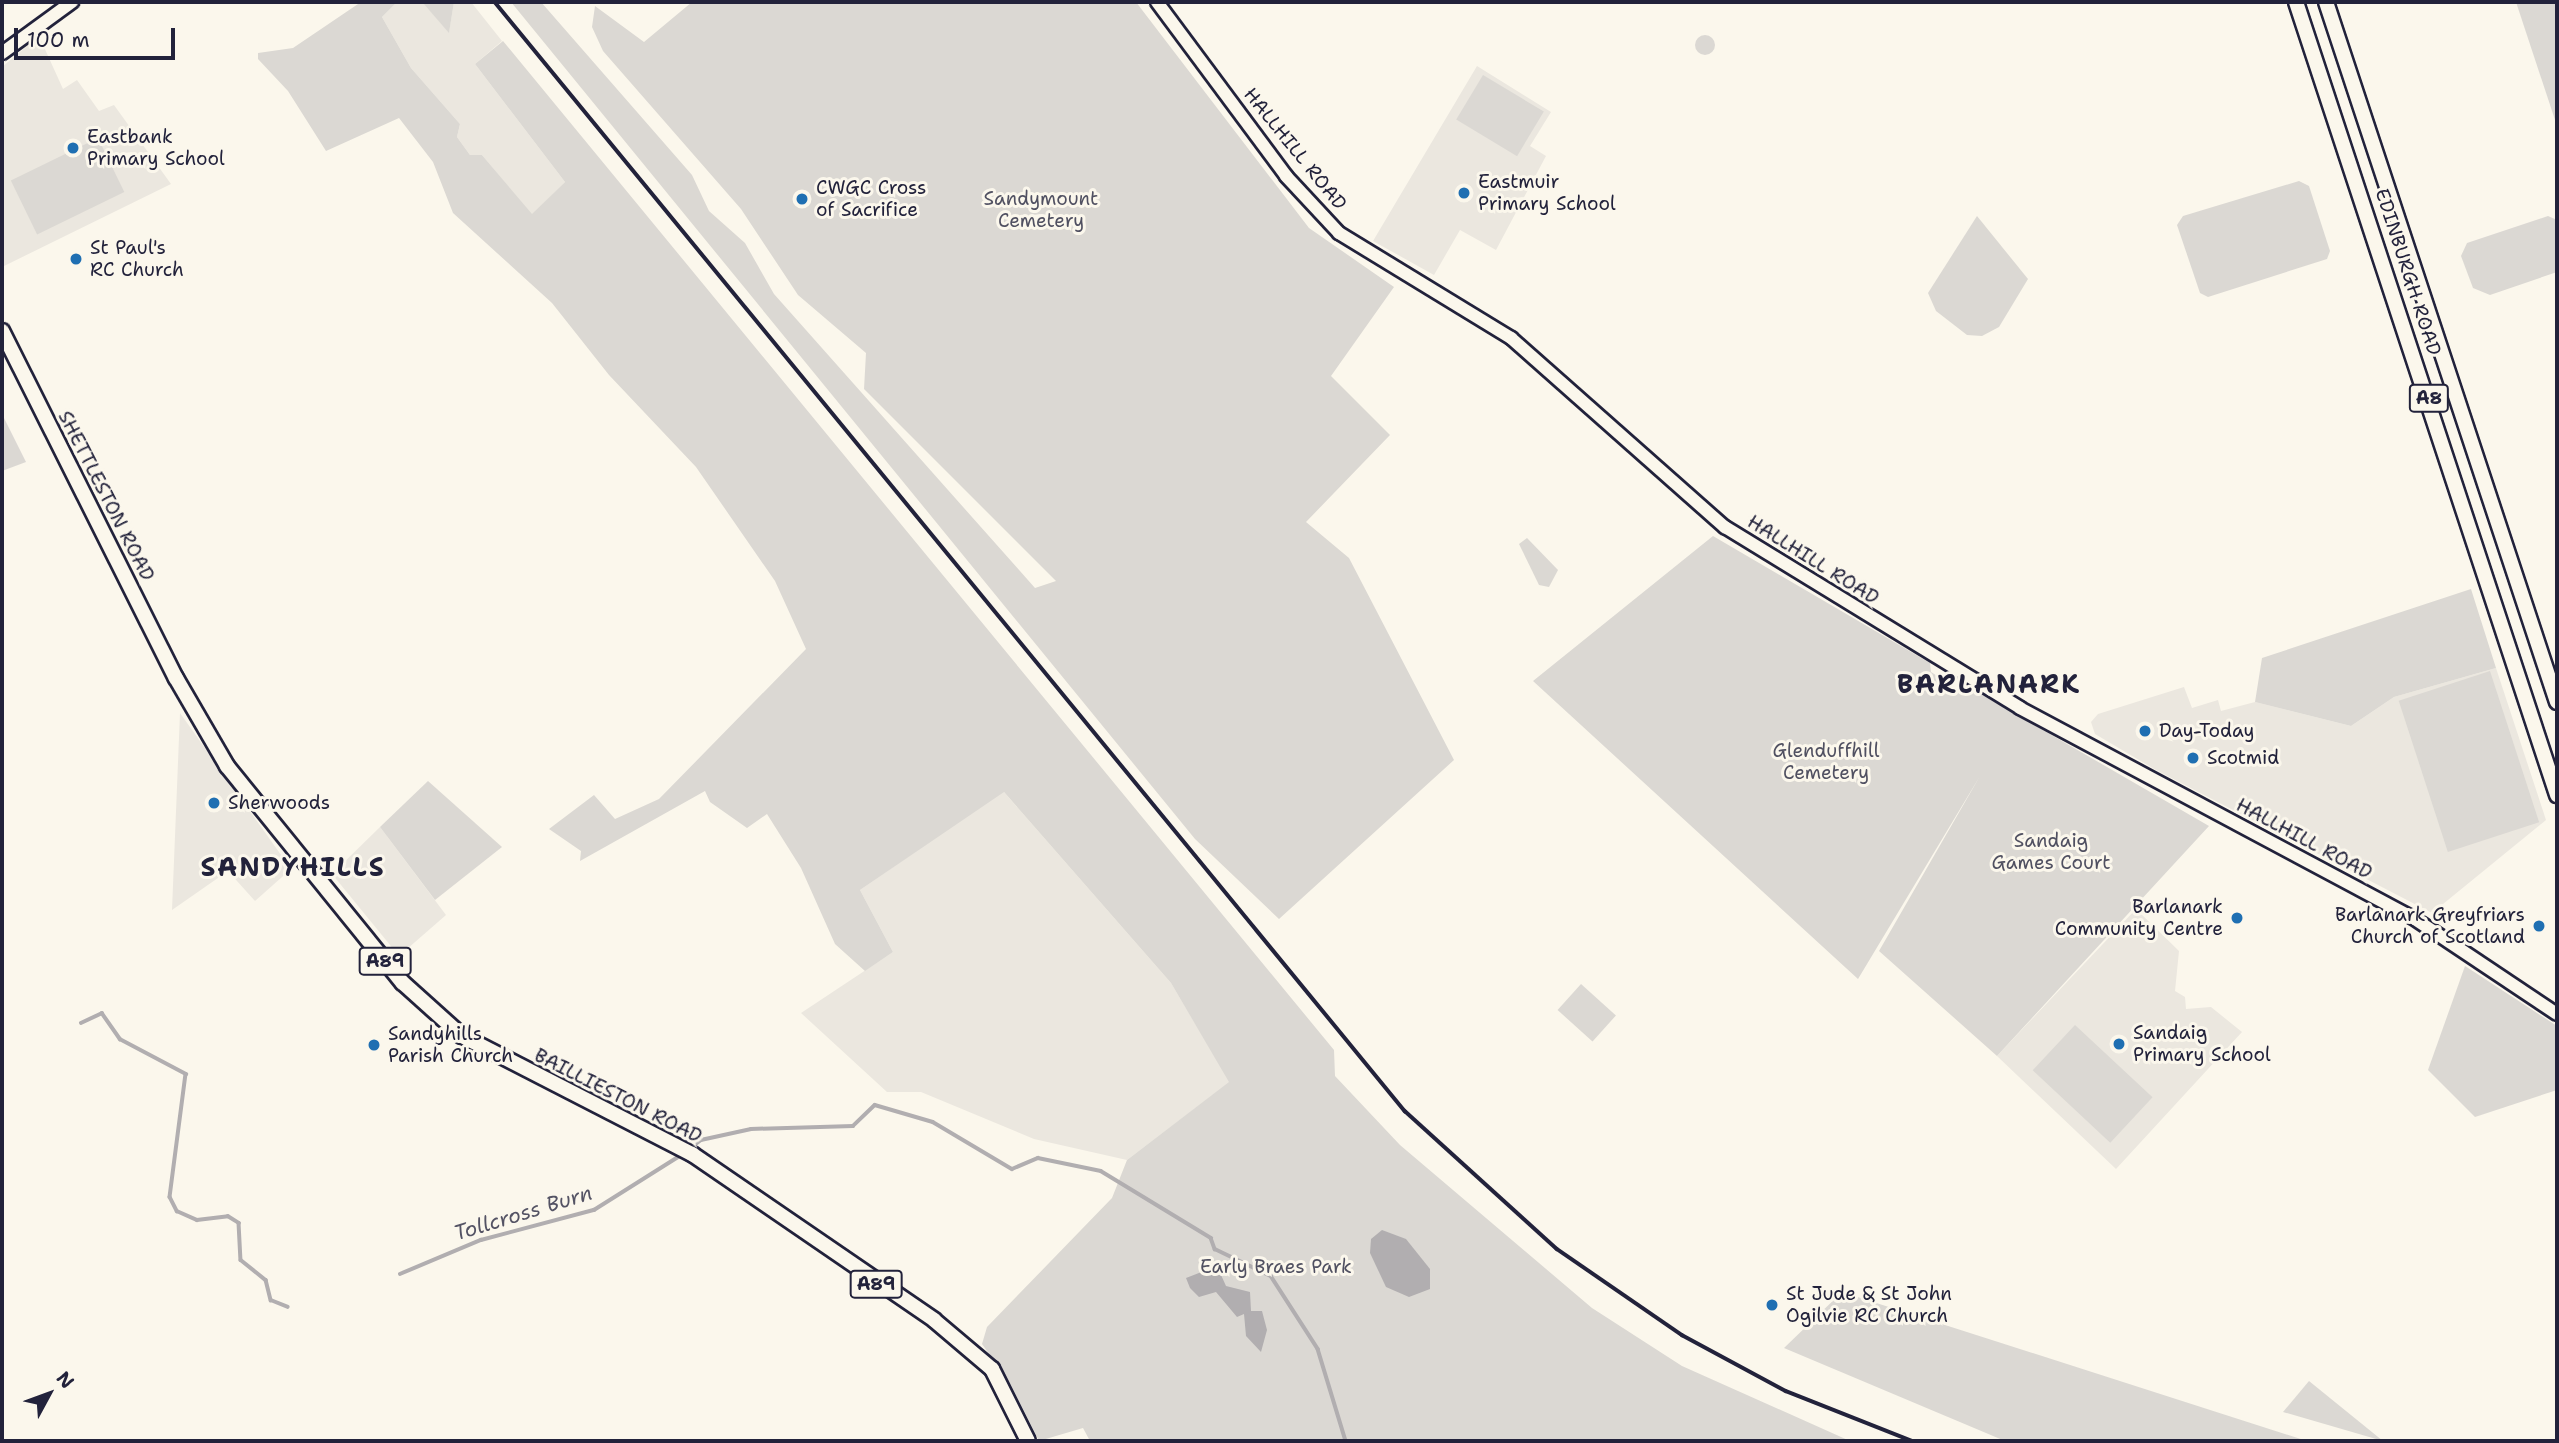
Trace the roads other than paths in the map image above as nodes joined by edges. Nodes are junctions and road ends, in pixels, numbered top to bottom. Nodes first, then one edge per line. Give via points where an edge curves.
1 (72, 2) edge
2 (1157, 2) edge
3 (2296, 2) edge
4 (2326, 2) edge
5 (2, 53) edge
6 (2, 331) edge
7 (176, 678) joint
8 (2557, 702) edge
9 (2557, 795) edge
10 (2557, 1014) edge
11 (1028, 1441) edge

1 - 5 street
2 - 10 street, HALLHILL ROAD via 1286,176 1339,233 1511,338 1725,527 2008,701 2412,917
3 - 9 main road, EDINBURGH ROAD / A8
4 - 8 main road, EDINBURGH ROAD / A8
6 - 7 main road, SHETTLESTON ROAD / A89
7 - 11 main road, BAILLIESTON ROAD / A89 via 243,789 430,1009 476,1045 686,1151 974,1352 1005,1387

